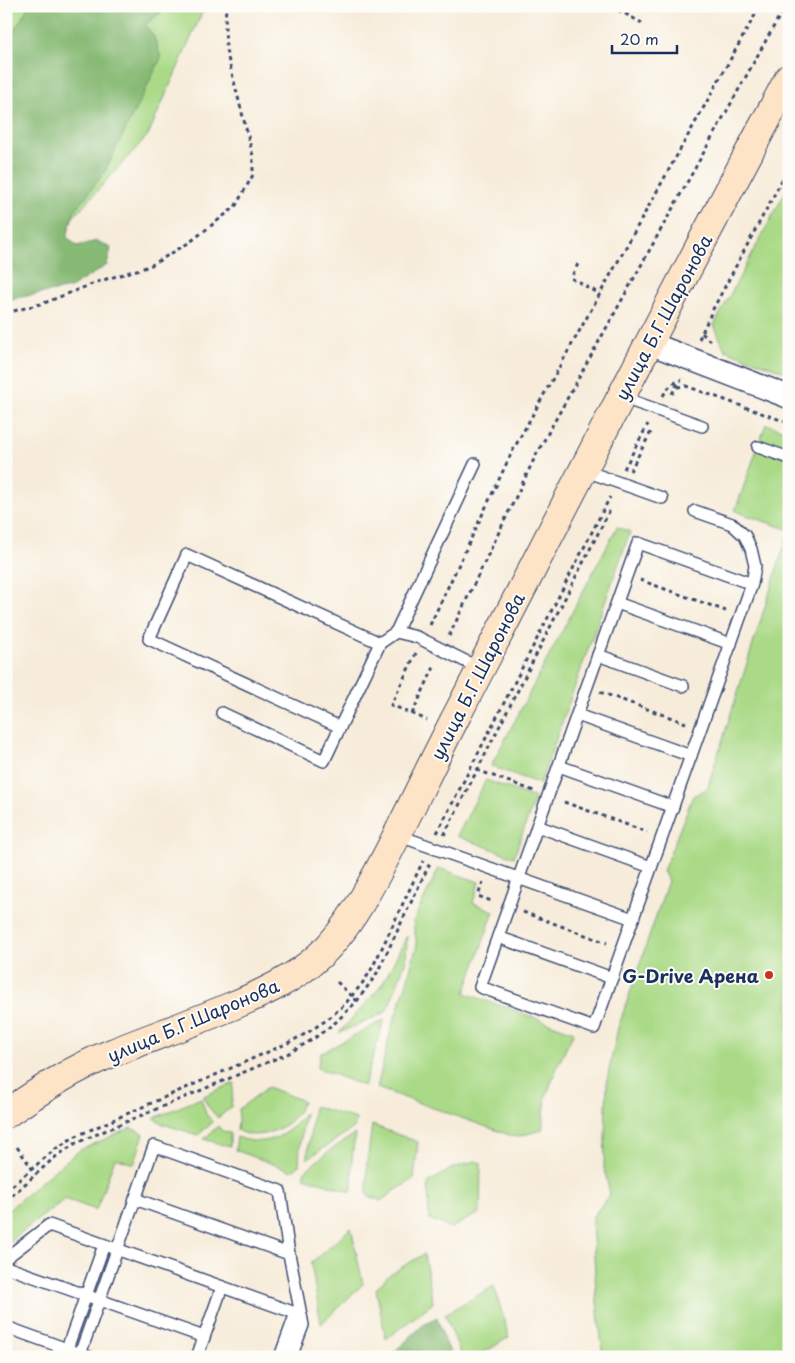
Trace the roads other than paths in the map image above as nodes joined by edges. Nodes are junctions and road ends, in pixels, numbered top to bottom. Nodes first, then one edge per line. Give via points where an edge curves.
1 (789, 78) edge
2 (649, 344) junction
3 (621, 397) junction
4 (789, 397) edge
5 (702, 426) dead end
6 (758, 447) dead end
7 (789, 458) edge
8 (475, 464) dead end
9 (583, 470) junction
10 (662, 498) dead end
11 (695, 510) dead end
12 (752, 584) junction
13 (617, 603) junction
14 (396, 632) junction
15 (380, 644) junction
16 (731, 644) junction
17 (598, 655) junction
18 (480, 669) junction
19 (683, 686) dead end
20 (222, 713) dead end
21 (577, 715) junction
22 (340, 727) junction
23 (691, 756) junction
24 (559, 766) junction
25 (673, 807) junction
26 (537, 826) junction
27 (397, 834) junction
28 (651, 867) junction
29 (519, 878) junction
30 (633, 919) junction
31 (498, 937) junction
32 (612, 978) junction
33 (6, 1114) edge
34 (135, 1199) junction
35 (104, 1245) junction
36 (117, 1249) junction
37 (289, 1254) junction
38 (6, 1258) edge
39 (6, 1267) edge
40 (222, 1287) junction
41 (86, 1295) junction
42 (99, 1300) junction
43 (298, 1314) junction
44 (6, 1327) edge
45 (204, 1337) junction
46 (66, 1353) edge
47 (83, 1356) edge
48 (197, 1357) edge
49 (280, 1357) edge
50 (291, 1357) edge

1 - 2 main road, улица Б.Г.Шаронова
2 - 3 main road, улица Б.Г.Шаронова
2 - 4 street
3 - 5 lane
3 - 9 main road, улица Б.Г.Шаронова
6 - 7 lane
8 - 14 lane
9 - 10 lane
9 - 18 main road, улица Б.Г.Шаронова
11 - 12 lane via 732,524 744,536 755,566
12 - 13 lane via 638,543
12 - 16 lane
13 - 16 lane
13 - 17 lane
14 - 15 lane
14 - 18 lane via 417,637
15 - 22 lane
15 - 22 lane via 186,555 149,639
16 - 23 lane
17 - 19 lane
17 - 21 lane
18 - 27 main road, улица Б.Г.Шаронова
20 - 22 lane via 324,761
21 - 23 lane
21 - 24 lane
23 - 25 lane
24 - 25 lane
24 - 26 lane
25 - 28 lane
26 - 28 lane
26 - 29 lane
27 - 29 lane
27 - 33 main road, улица Б.Г.Шаронова via 344,927 322,954 294,976 214,1014 107,1055 57,1081
28 - 30 lane
29 - 30 lane
29 - 31 lane
30 - 32 lane
31 - 32 lane
31 - 32 lane via 480,987 594,1028
34 - 36 lane
34 - 37 lane
34 - 37 lane via 154,1146 280,1191
35 - 36 lane
35 - 38 lane via 49,1225
35 - 41 lane
36 - 40 lane
36 - 42 lane
37 - 43 lane
39 - 41 lane
40 - 43 lane
40 - 45 lane
41 - 42 lane
41 - 46 lane
42 - 45 lane
42 - 47 lane
43 - 49 lane
43 - 50 lane via 303,1325
44 - 46 lane
45 - 48 lane
46 - 47 lane

